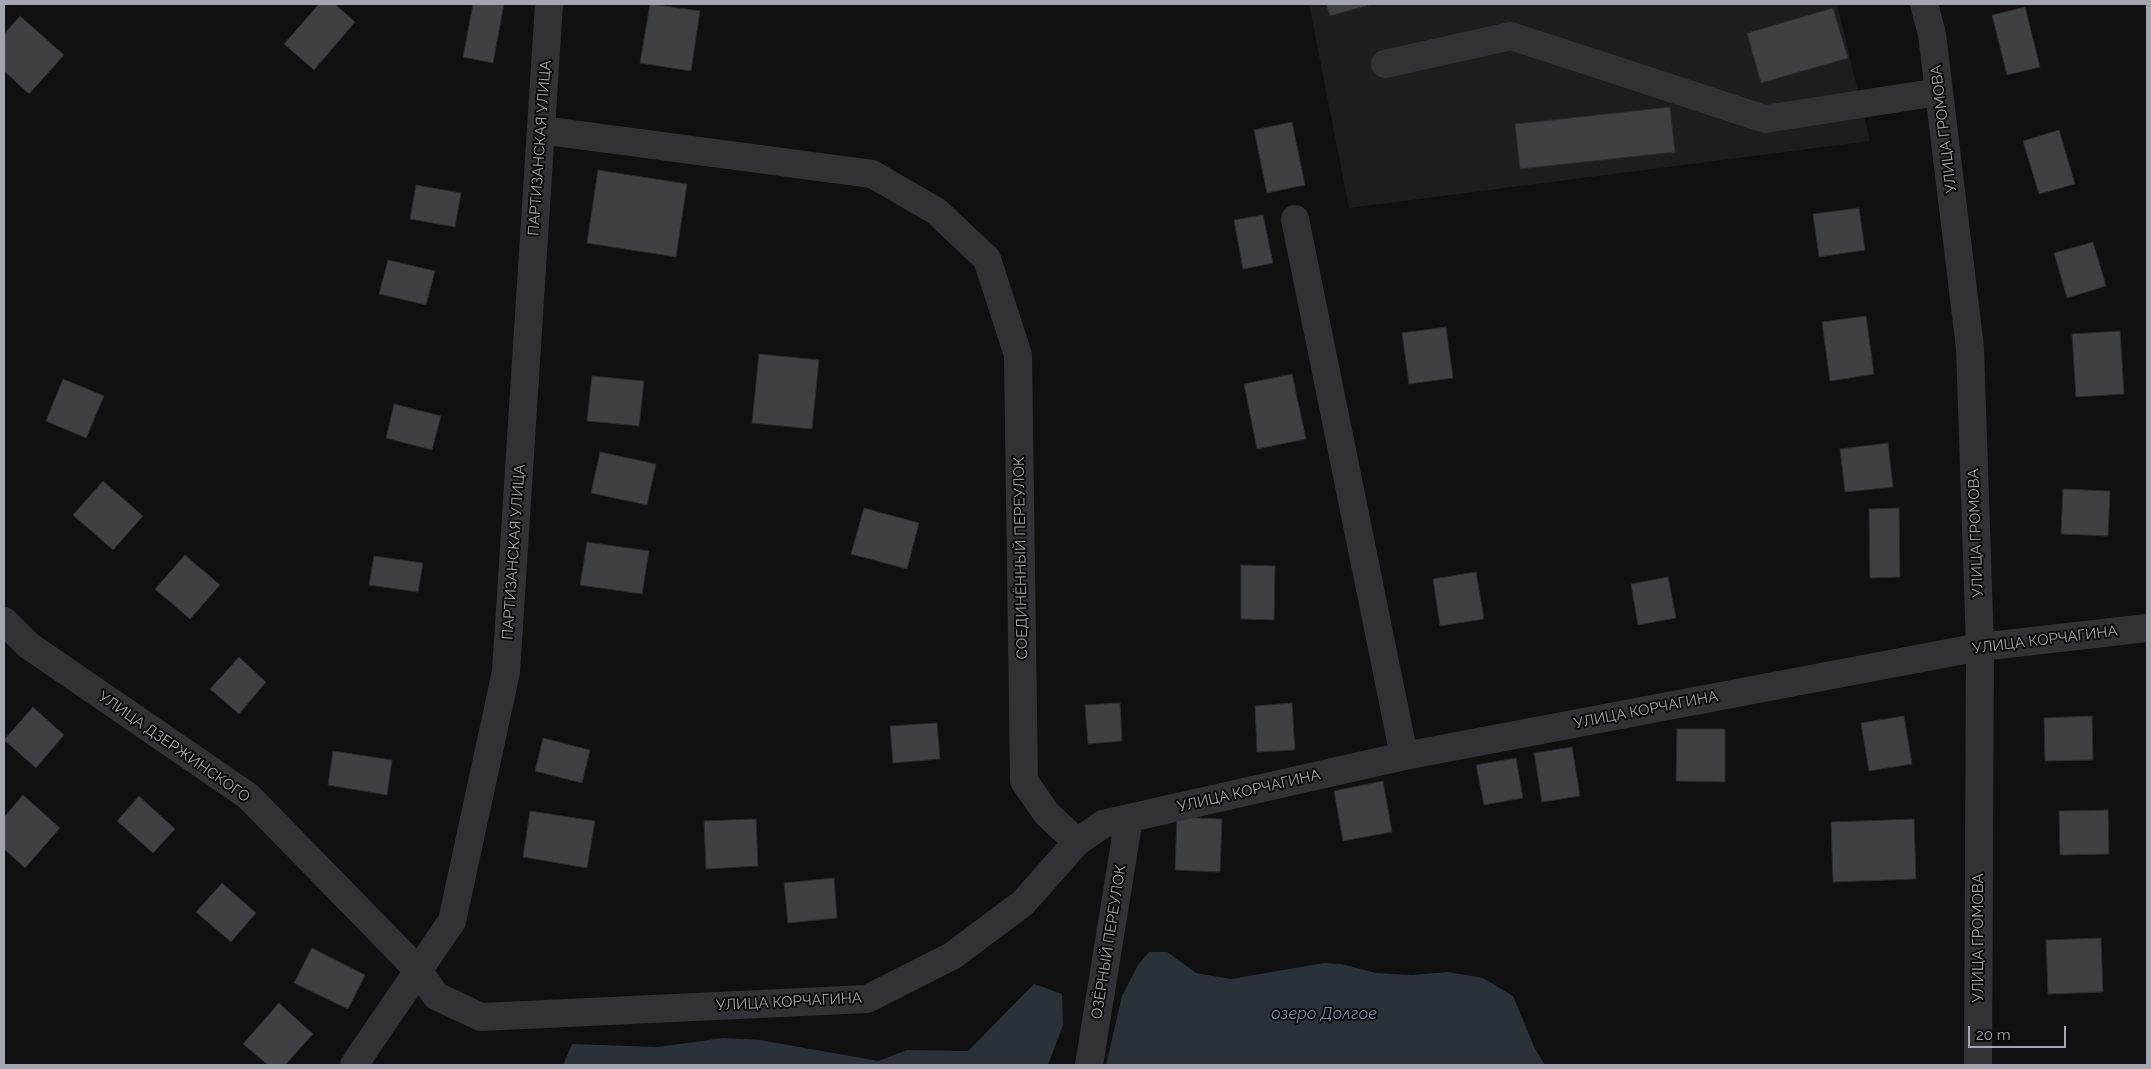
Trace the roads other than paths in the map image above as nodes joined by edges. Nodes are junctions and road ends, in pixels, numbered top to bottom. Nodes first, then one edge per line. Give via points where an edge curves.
1 (549, 4) edge
2 (1924, 4) edge
3 (1385, 64) dead end
4 (1939, 92) junction
5 (541, 130) junction
6 (1295, 219) dead end
7 (4, 621) edge
8 (2147, 628) edge
9 (1980, 647) junction
10 (1404, 756) junction
11 (1129, 818) junction
12 (1077, 842) junction
13 (419, 971) junction
14 (354, 1065) edge
15 (1089, 1065) edge
16 (1978, 1065) edge

1 - 5 street, ПАРТИЗАНСКАЯ УЛИЦА
2 - 4 street, УЛИЦА ГРОМОВА via 1932,34
3 - 4 street via 1511,36 1765,119
4 - 9 street, УЛИЦА ГРОМОВА via 1970,348
5 - 12 street, СОЕДИНЁННЫЙ ПЕРЕУЛОК via 872,174 936,211 987,258 1018,355 1024,781 1047,814
5 - 13 street, ПАРТИЗАНСКАЯ УЛИЦА via 506,672 452,921
6 - 10 street
7 - 13 street, УЛИЦА ДЗЕРЖИНСКОГО via 28,645 248,796
8 - 9 street, УЛИЦА КОРЧАГИНА
9 - 10 street, УЛИЦА КОРЧАГИНА
9 - 16 street, УЛИЦА ГРОМОВА
10 - 11 street, УЛИЦА КОРЧАГИНА
11 - 12 street, УЛИЦА КОРЧАГИНА via 1103,824
11 - 15 street, ОЗЁРНЫЙ ПЕРЕУЛОК
12 - 13 street, УЛИЦА КОРЧАГИНА via 1023,903 960,950 866,999 481,1017 436,996
13 - 14 street, ПАРТИЗАНСКАЯ УЛИЦА

